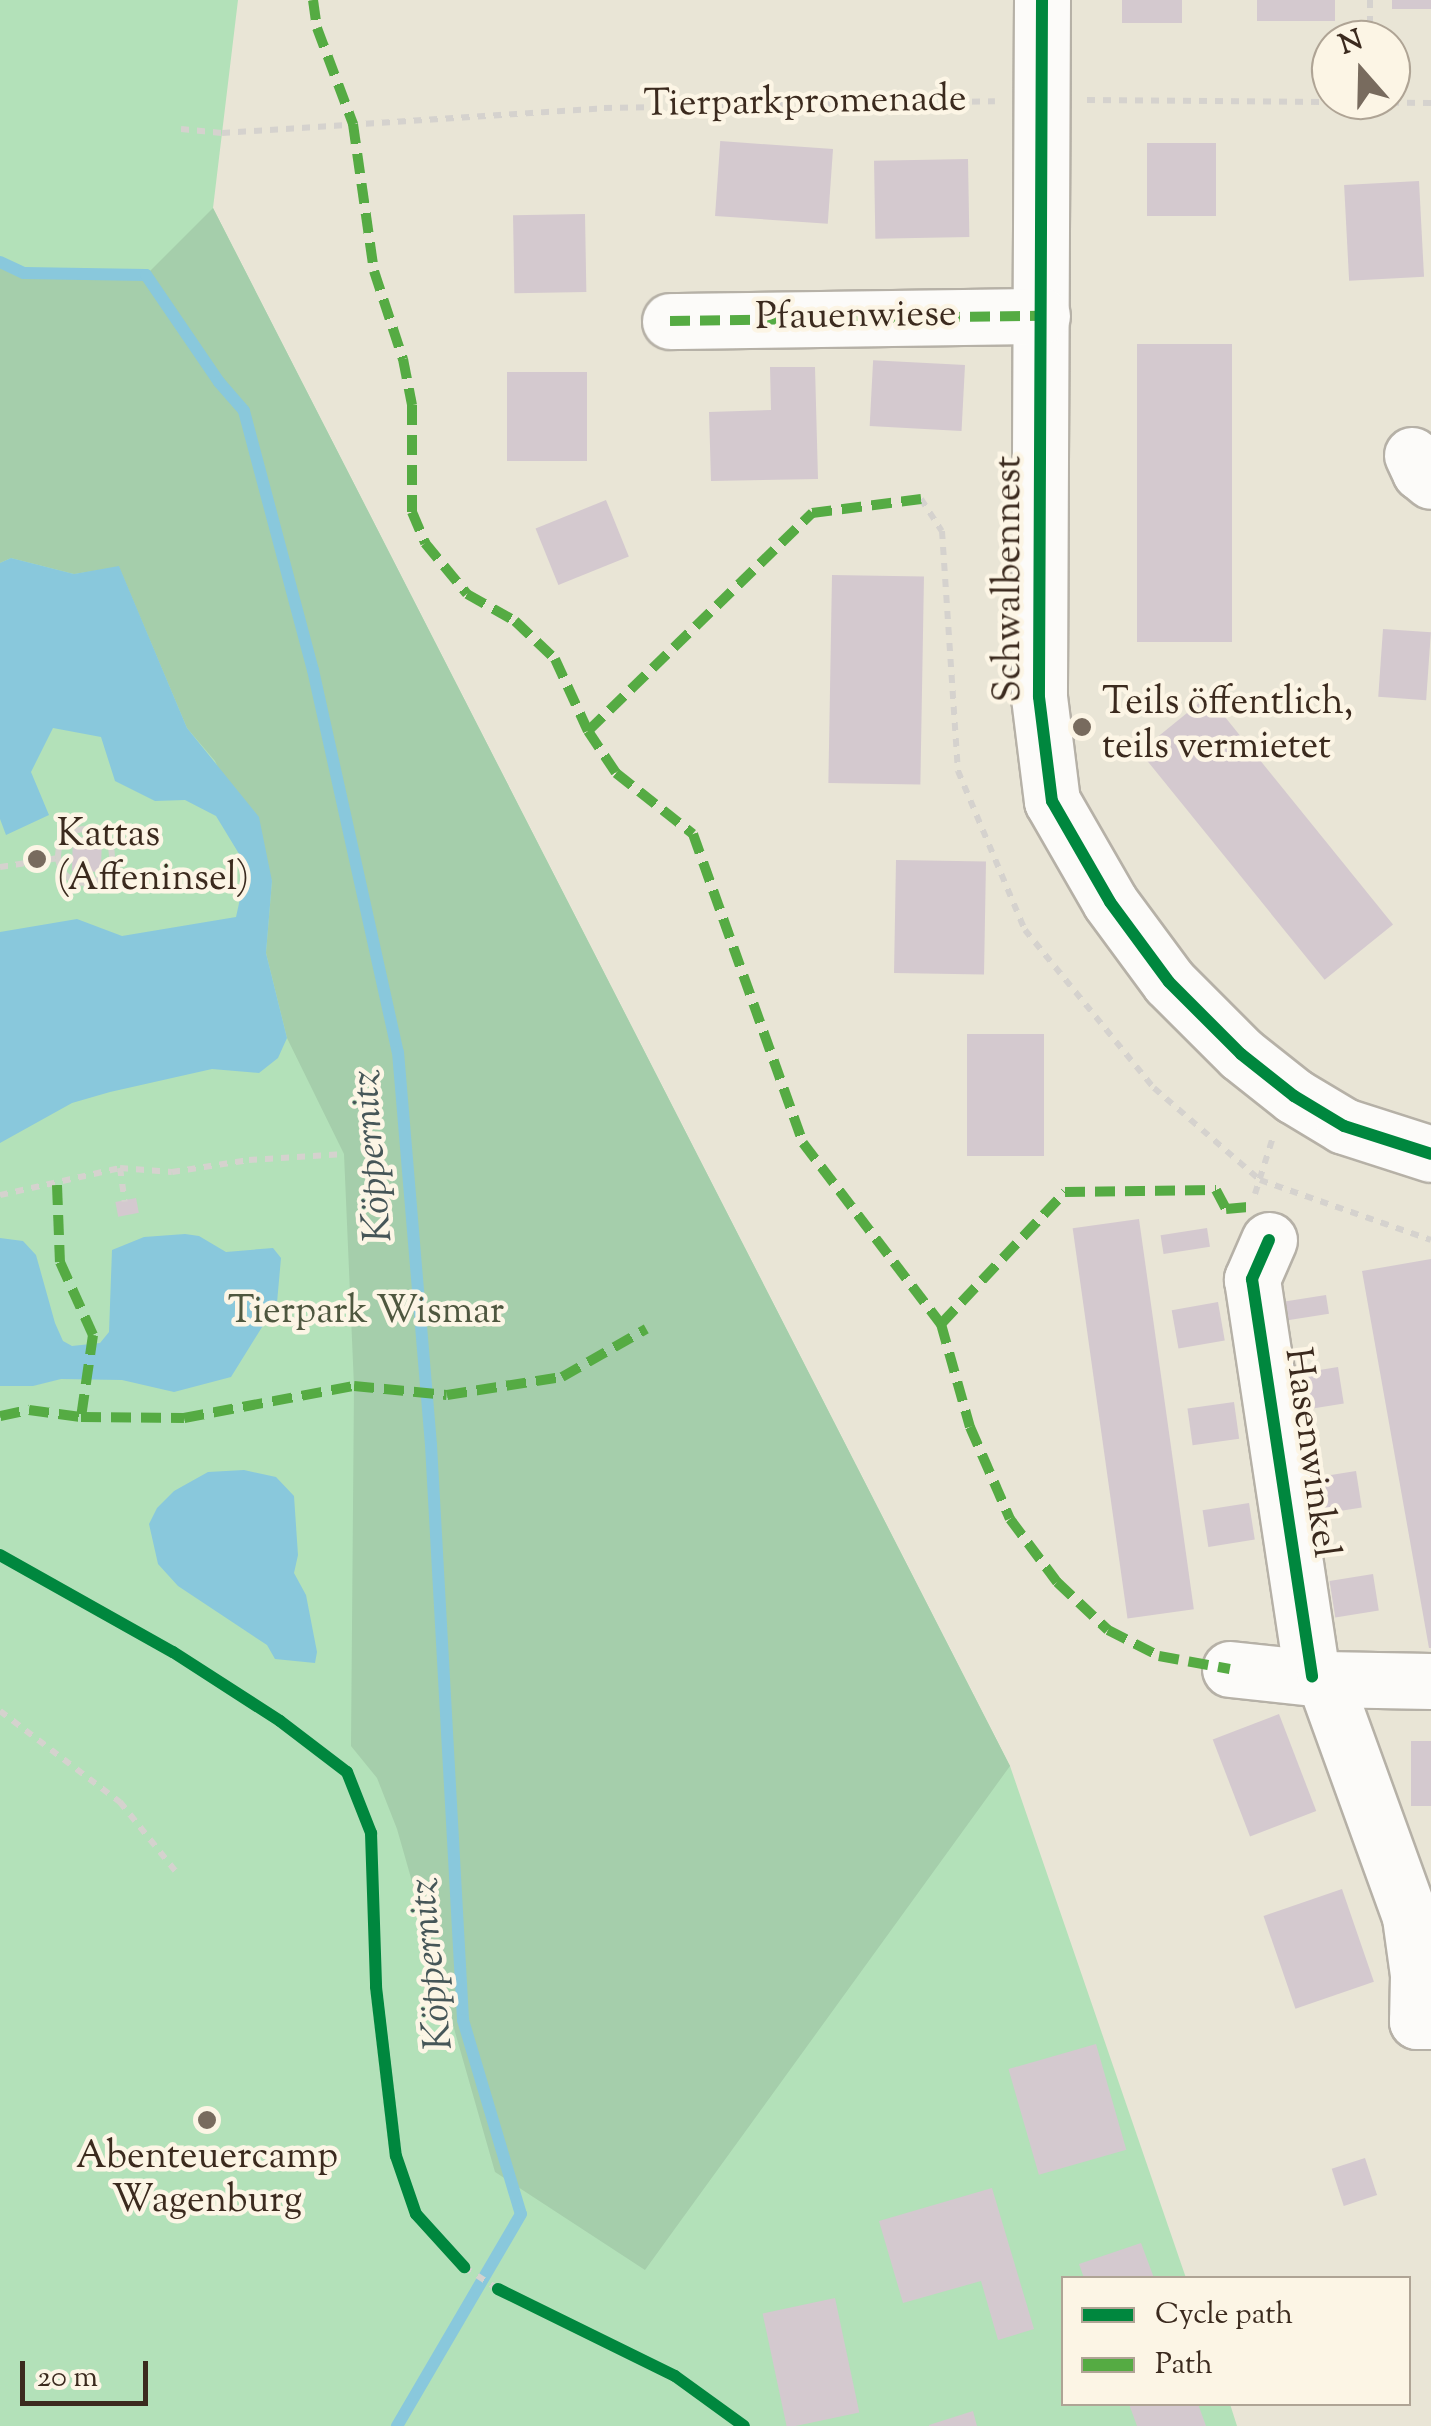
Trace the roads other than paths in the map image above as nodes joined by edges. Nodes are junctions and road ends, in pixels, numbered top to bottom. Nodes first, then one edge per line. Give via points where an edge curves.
1 (1042, 0) edge
2 (1042, 316) junction
3 (670, 321) dead end
4 (1431, 1154) edge
5 (1269, 1240) road end
6 (1230, 1669) dead end
7 (1318, 1678) junction
8 (1431, 1680) edge
9 (1431, 2020) edge

1 - 2 street, Schwalbennest
2 - 3 street, Pfauenwiese
2 - 4 street, Schwalbennest via 1039,697 1052,802 1110,902 1168,982 1241,1054 1344,1126
5 - 7 street, Hasenwinkel via 1252,1279
6 - 7 street
7 - 8 street
7 - 9 street, Hasenwinkel via 1410,1917 1417,2021

